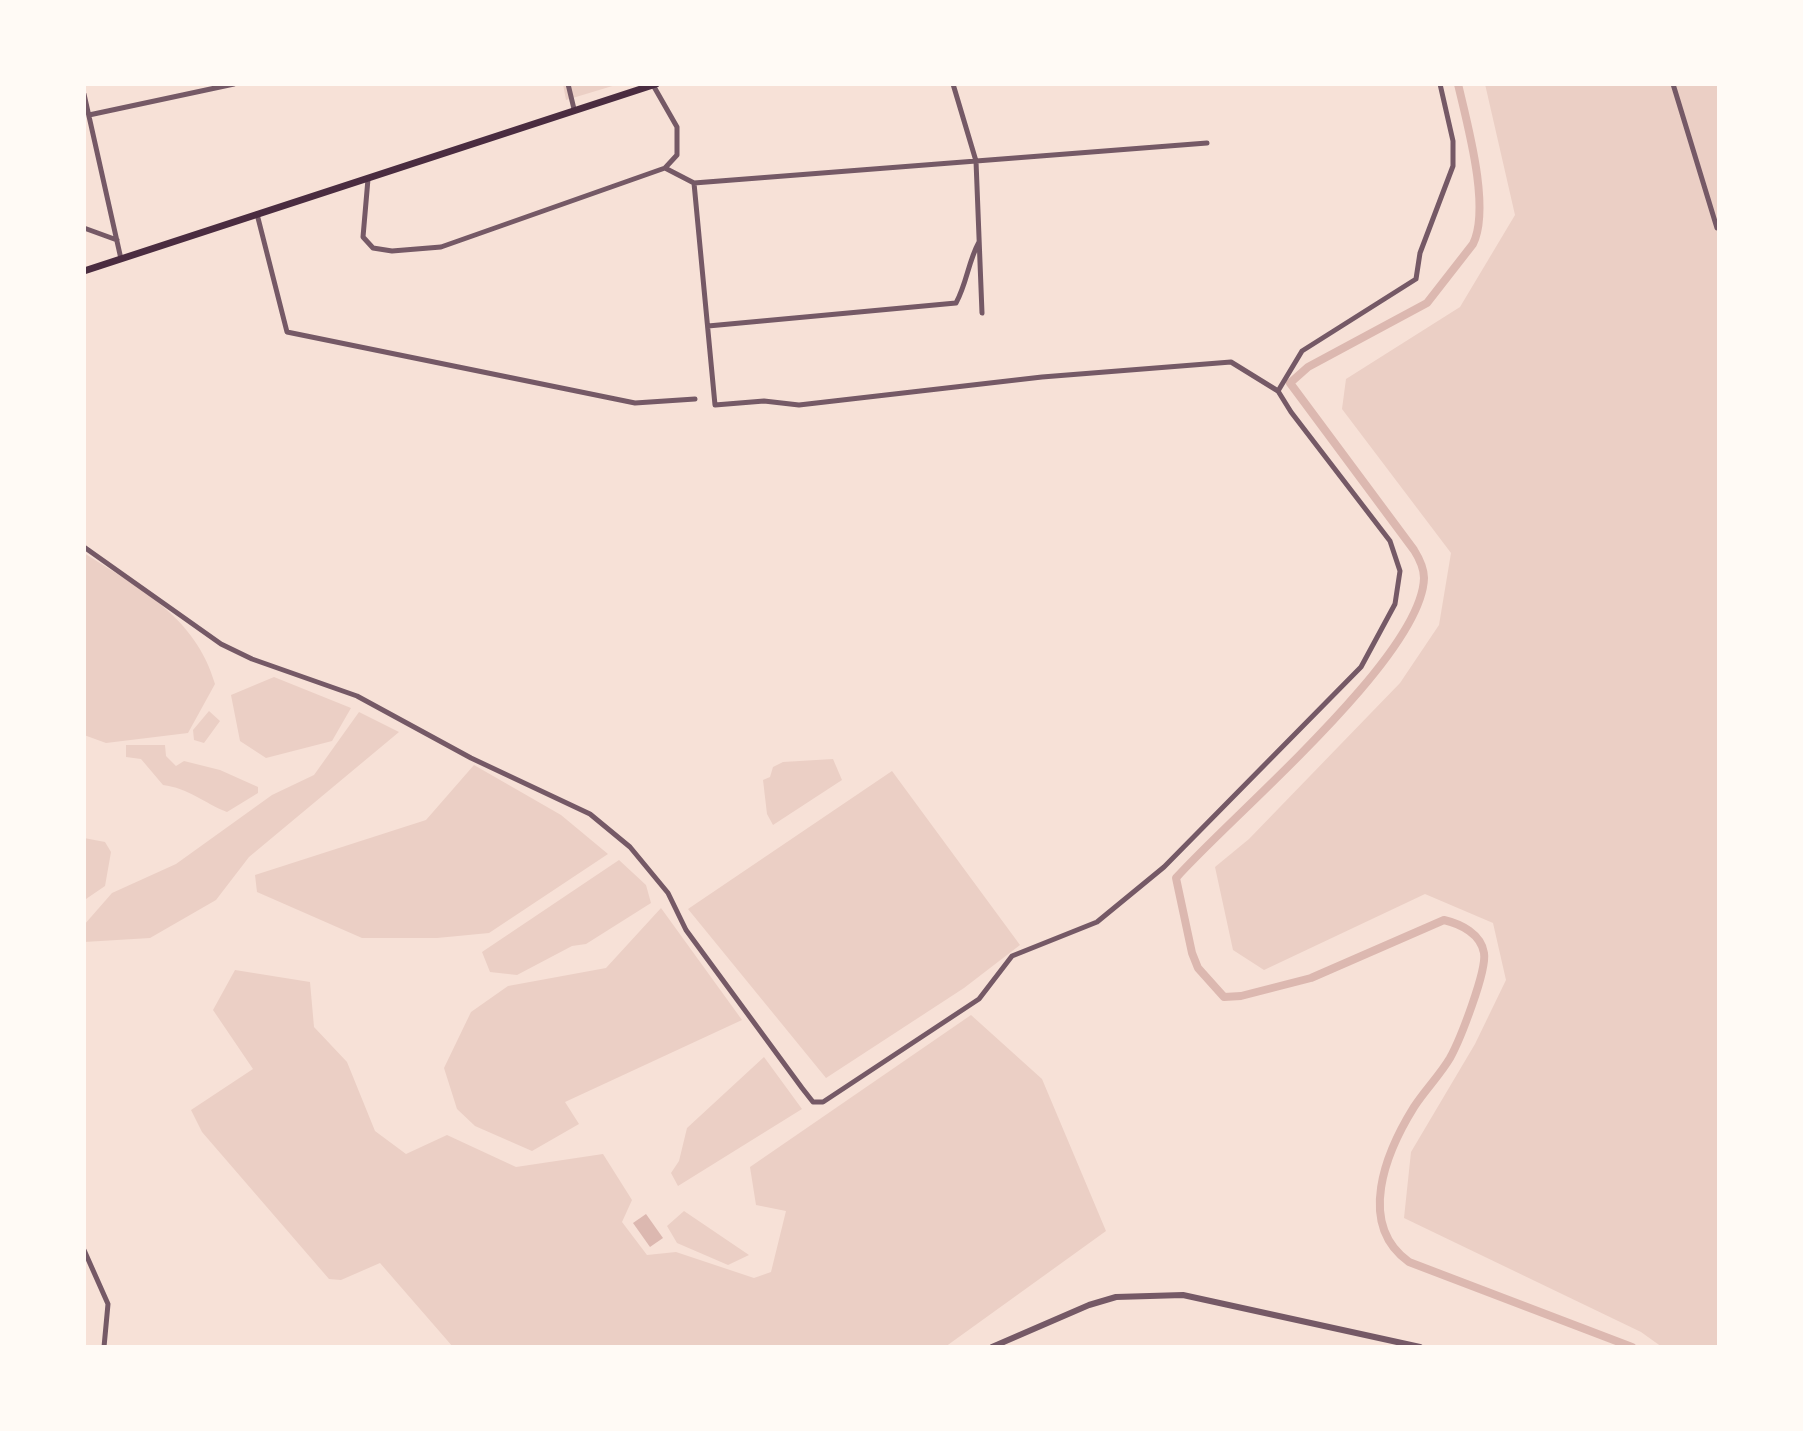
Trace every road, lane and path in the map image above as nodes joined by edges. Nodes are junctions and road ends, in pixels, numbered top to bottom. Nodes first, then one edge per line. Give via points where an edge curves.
1 (234, 84) edge
2 (568, 84) edge
3 (953, 84) edge
4 (1440, 84) edge
5 (1673, 84) edge
6 (654, 85) edge
7 (84, 94) edge
8 (574, 109) junction
9 (89, 115) junction
10 (1207, 143) dead end
11 (976, 161) junction
12 (665, 168) junction
13 (368, 179) junction
14 (694, 183) junction
15 (257, 213) junction
16 (84, 228) edge
17 (1717, 228) edge
18 (117, 240) junction
19 (979, 242) junction
20 (121, 259) junction
21 (84, 271) edge
22 (982, 313) dead end
23 (708, 326) junction
24 (1278, 391) junction
25 (695, 399) dead end
26 (84, 547) edge
27 (84, 1250) edge
28 (104, 1347) edge
29 (992, 1347) edge
30 (1420, 1347) edge

1 - 9 street
2 - 8 street
3 - 11 street
4 - 24 street via 1453,166 1420,253 1416,279 1302,351
5 - 17 street
6 - 8 main road
6 - 12 street via 677,127 677,155
7 - 9 street
8 - 13 main road
9 - 18 street
10 - 11 street
11 - 14 street
11 - 19 street
12 - 13 street via 441,247 392,251 373,248 363,237
12 - 14 street
13 - 15 main road
14 - 23 street
15 - 20 main road
15 - 25 street via 287,332 635,403
16 - 18 street
18 - 20 street
19 - 22 street
19 - 23 street via 956,303
20 - 21 main road
23 - 24 street via 715,405 799,405 1231,362
24 - 26 street via 1390,541 1400,571 1395,604 1361,667 1164,867 1097,922 1012,956 979,999 823,1102 813,1102 802,1088 686,930 668,893 630,847 590,814 357,696 221,644
27 - 28 street via 108,1304
29 - 30 street via 1116,1297 1183,1295

